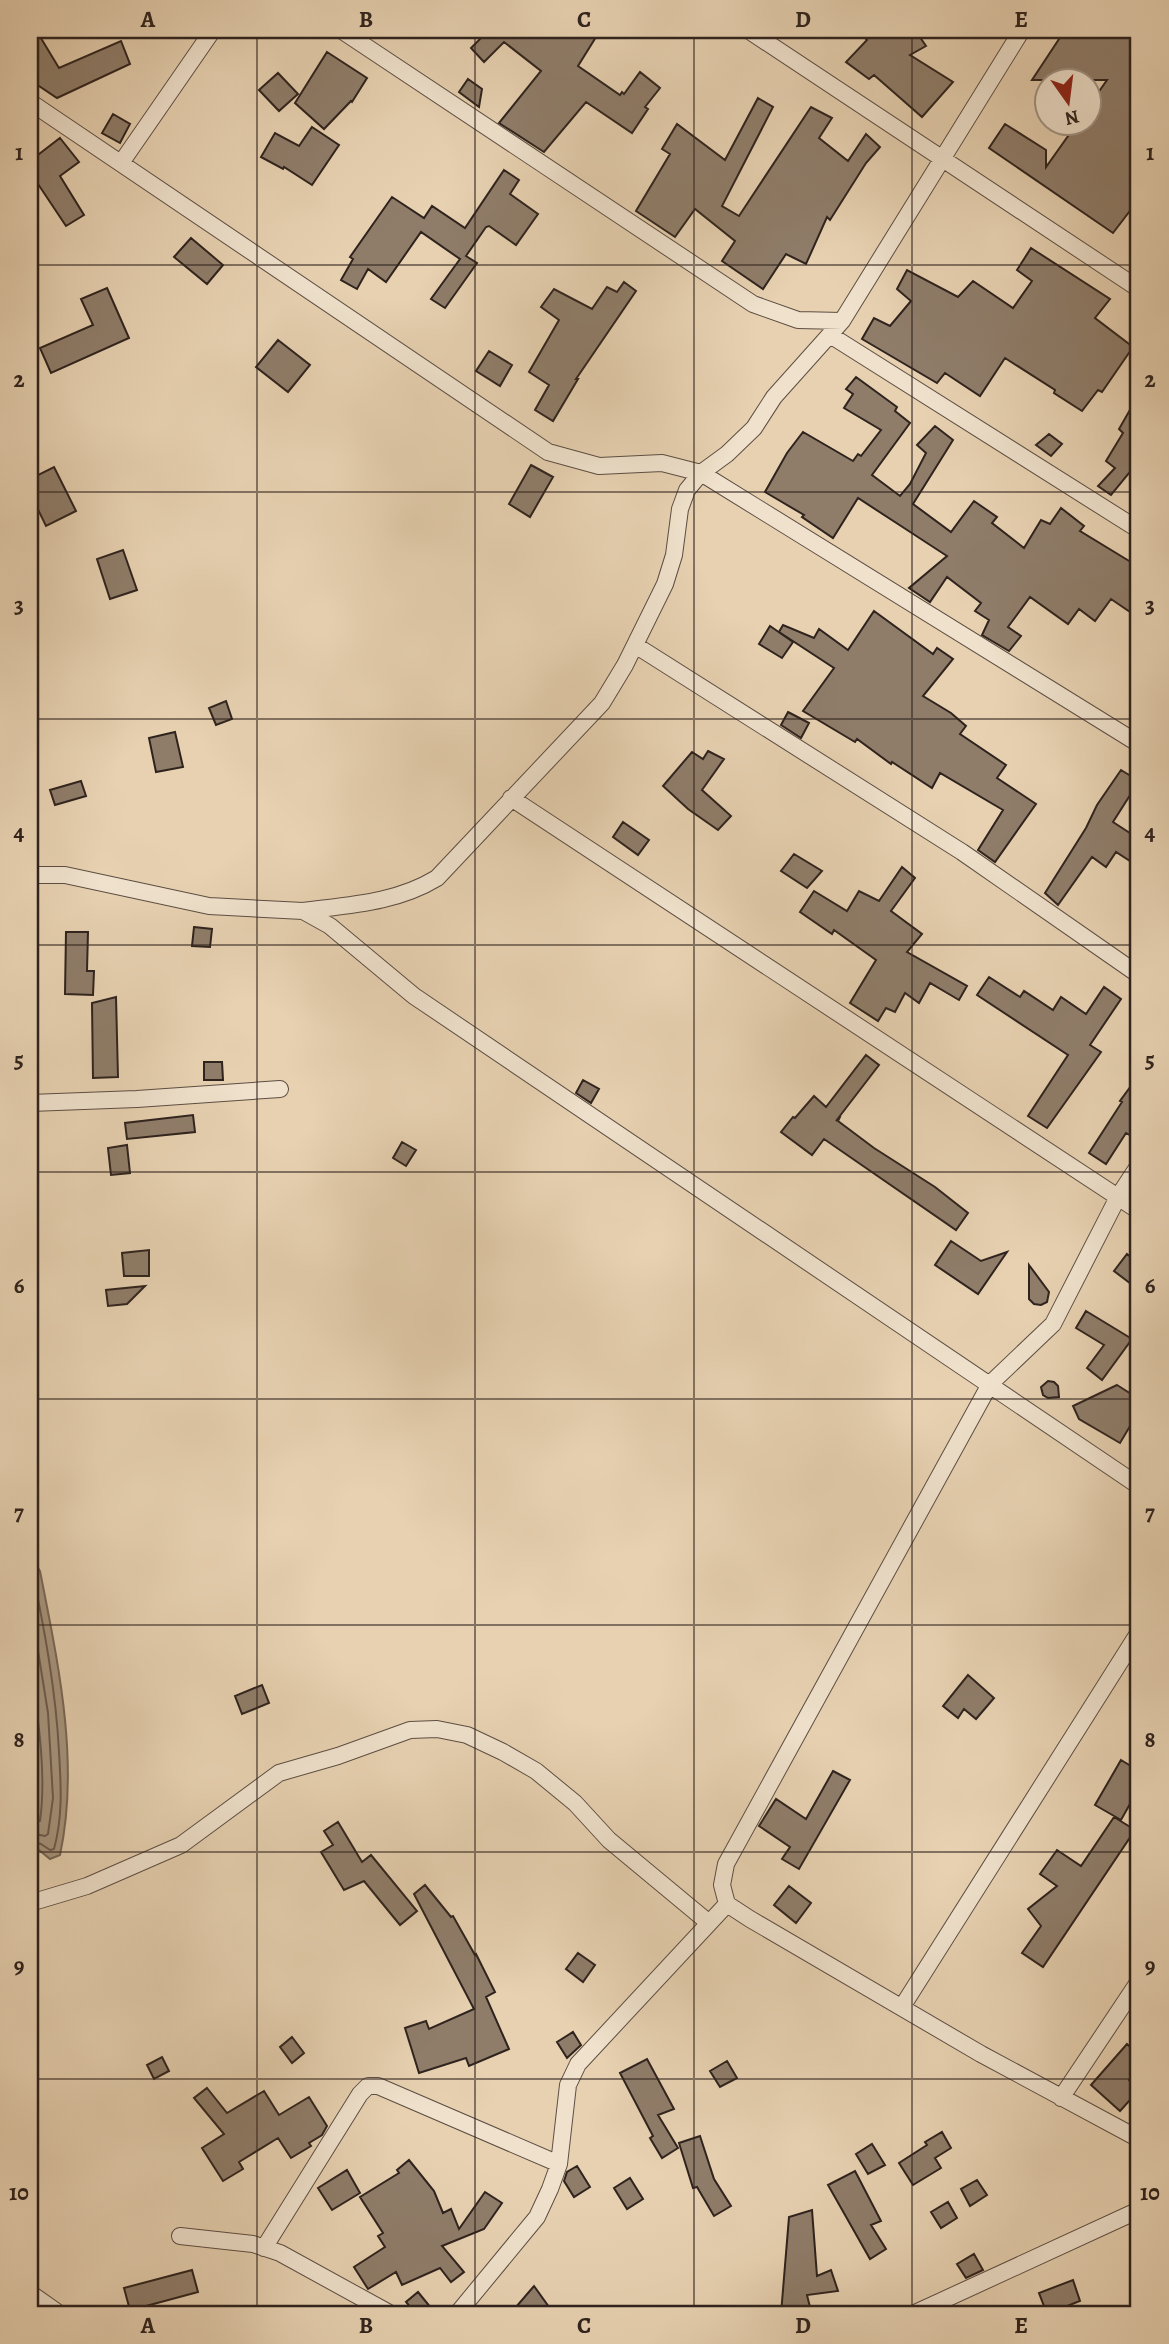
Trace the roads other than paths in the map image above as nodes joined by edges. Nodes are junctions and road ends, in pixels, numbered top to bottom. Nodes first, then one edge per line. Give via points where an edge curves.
1 (213, 30) edge
2 (341, 30) edge
3 (748, 30) edge
4 (1022, 30) edge
5 (30, 102) edge
6 (943, 161) junction
7 (121, 163) junction
8 (1139, 289) edge
9 (842, 321) junction
10 (830, 335) junction
11 (701, 473) junction
12 (1139, 530) edge
13 (635, 645) junction
14 (1139, 744) edge
15 (511, 798) junction
16 (30, 875) edge
17 (303, 911) junction
18 (1139, 975) edge
19 (280, 1089) dead end
20 (30, 1103) edge
21 (1139, 1165) edge
22 (1118, 1198) junction
23 (1139, 1211) edge
24 (990, 1384) junction
25 (1139, 1486) edge
26 (1139, 1632) edge
27 (30, 1903) edge
28 (727, 1904) junction
29 (709, 1923) junction
30 (1139, 1981) edge
31 (902, 2007) junction
32 (1062, 2098) junction
33 (1139, 2139) edge
34 (559, 2164) junction
35 (1139, 2210) edge
36 (180, 2236) dead end
37 (264, 2248) junction
38 (30, 2293) edge
39 (60, 2314) edge
40 (391, 2314) edge
41 (457, 2314) edge
42 (913, 2314) edge

1 - 7 street
2 - 9 street via 753,304 798,320
3 - 6 street
4 - 6 street
5 - 7 street
6 - 8 street
6 - 9 street
7 - 11 street via 548,452 598,466 662,463
9 - 10 street
10 - 11 street via 774,397 754,428
10 - 12 street
11 - 13 street via 683,499 670,569
11 - 14 street
13 - 15 street via 602,703
13 - 18 street via 962,852
15 - 17 street via 449,867 423,887 391,898
15 - 22 street
16 - 17 street via 65,875 209,906
17 - 24 street via 330,926 414,996
19 - 20 street
21 - 22 street
22 - 23 street
22 - 24 street via 1053,1324
24 - 25 street
24 - 28 street via 726,1864 722,1885
26 - 31 street
27 - 29 street via 87,1886 181,1845 279,1773 410,1730 437,1729 467,1735 536,1771 609,1840
28 - 29 street
28 - 31 street
29 - 34 street via 578,2064 568,2085
30 - 32 street
31 - 32 street
32 - 33 street
34 - 37 street via 405,2096 378,2085 368,2086
34 - 41 street via 537,2217
35 - 42 street
36 - 37 street
37 - 40 street
38 - 39 street

